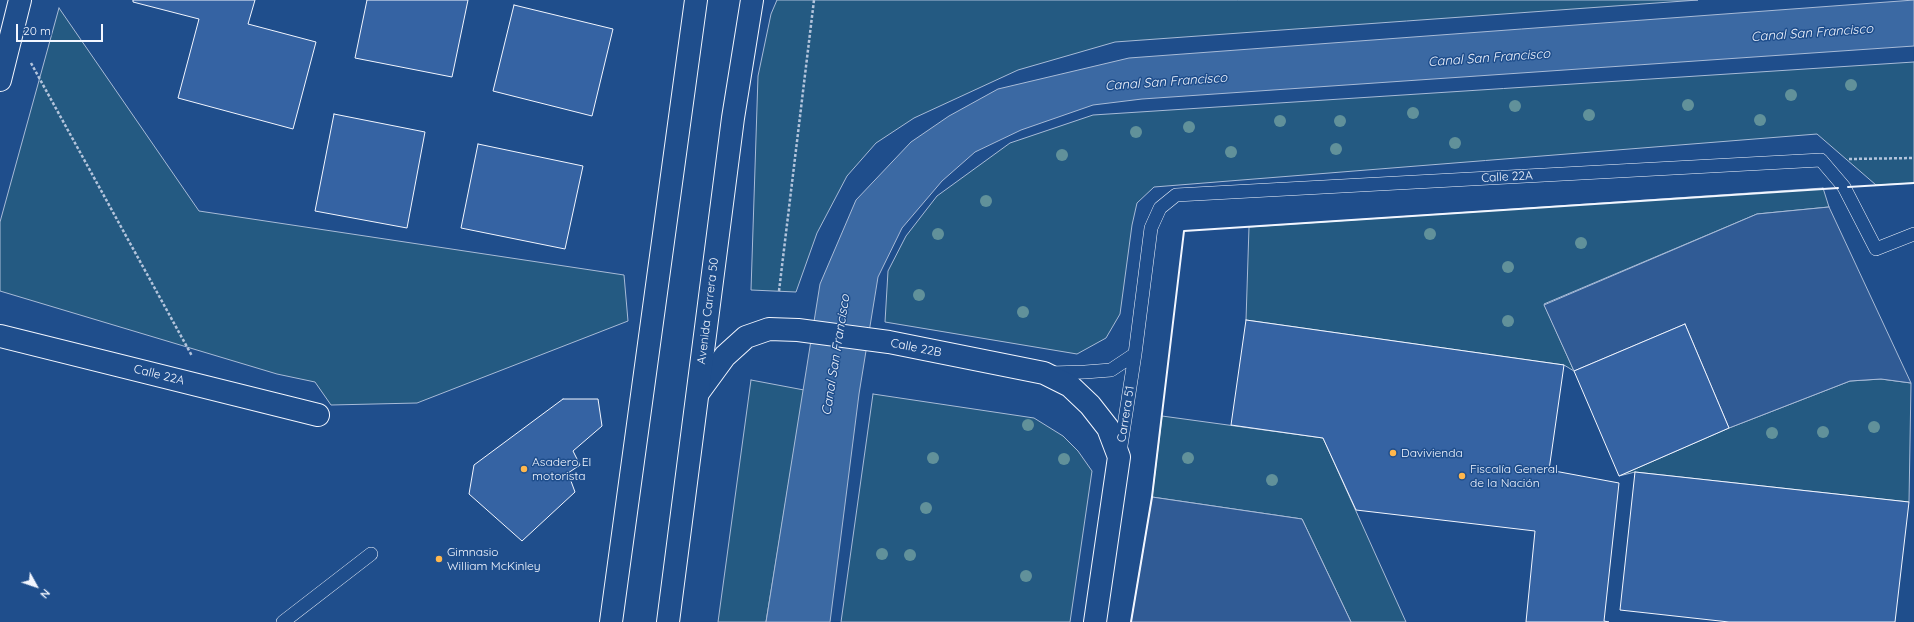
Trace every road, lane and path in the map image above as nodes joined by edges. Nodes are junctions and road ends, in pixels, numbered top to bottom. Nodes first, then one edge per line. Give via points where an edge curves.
1 (20, 0) edge
2 (696, 0) edge
3 (814, 0) edge
4 (754, 2) edge
5 (13, 29) junction
6 (0, 80) edge
7 (1914, 158) edge
8 (1821, 160) junction
9 (1160, 208) joint
10 (1914, 234) edge
11 (779, 291) dead end
12 (0, 336) edge
13 (1135, 354) junction
14 (1044, 373) junction
15 (209, 387) junction
16 (698, 393) junction
17 (318, 415) dead end
18 (1119, 458) junction
19 (371, 554) dead end
20 (283, 622) edge
21 (611, 622) edge
22 (668, 622) edge
23 (1094, 622) edge

1 - 5 main road
2 - 21 main road
3 - 11 path
4 - 16 main road, Avenida Carrera 50 via 733,118
5 - 6 main road
5 - 15 path
7 - 8 path
8 - 9 lane, Calle 22A via 1176,195
8 - 10 lane via 1844,187 1876,249
9 - 13 lane, Carrera 51 via 1151,228
12 - 15 main road, Calle 22A
13 - 14 lane via 1111,370
13 - 18 lane, Carrera 51
14 - 16 main road, Calle 22B via 889,342 798,330 769,329 746,337 724,356
14 - 18 main road, Calle 22B via 1070,386 1090,405 1108,428
15 - 17 main road, Calle 22A
16 - 22 main road, Avenida Carrera 50
18 - 23 main road, Carrera 51
19 - 20 lane

